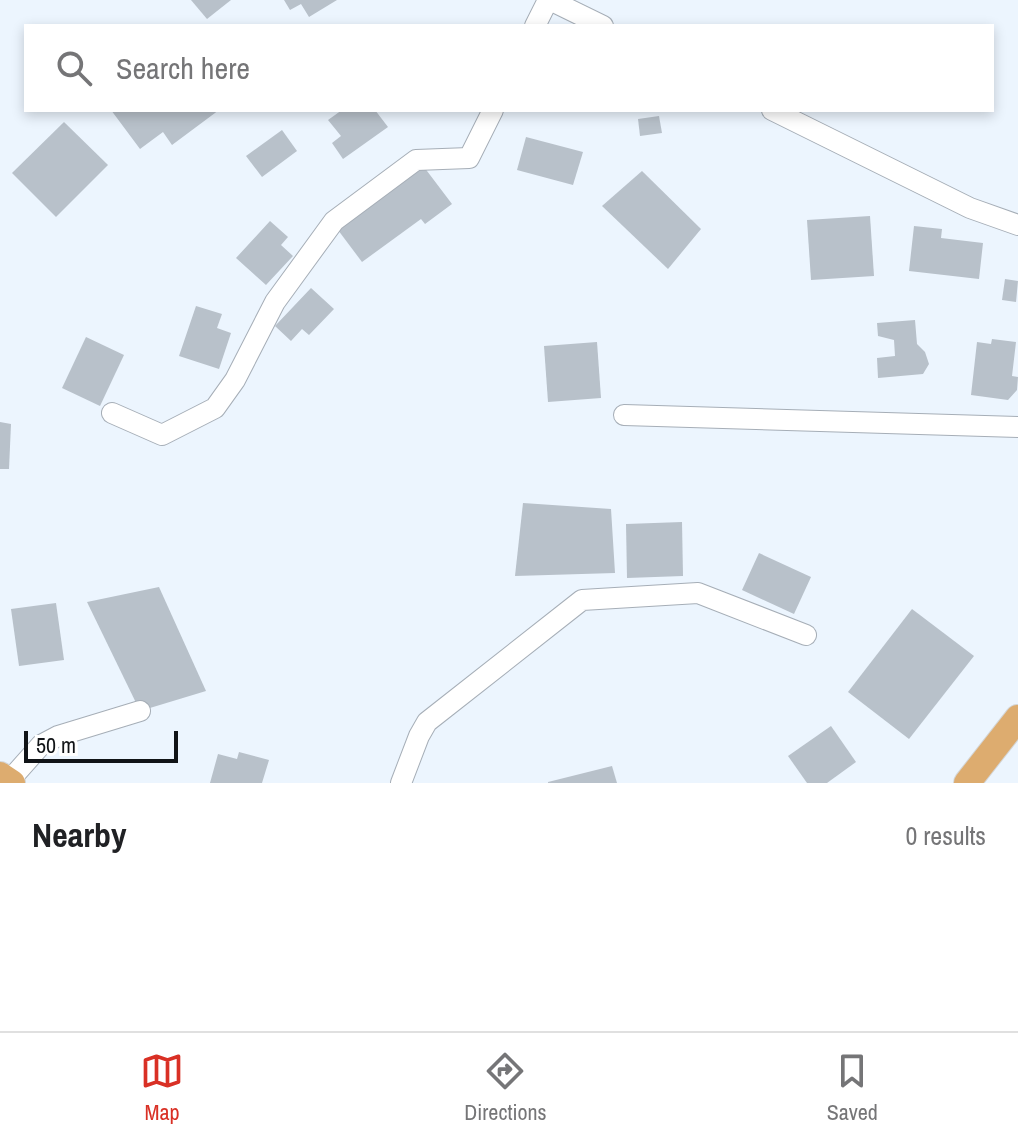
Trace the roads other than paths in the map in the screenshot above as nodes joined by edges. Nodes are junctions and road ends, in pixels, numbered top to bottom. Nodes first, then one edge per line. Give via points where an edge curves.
1 (549, 0) edge
2 (536, 24) edge
3 (599, 24) edge
4 (492, 112) edge
5 (776, 112) edge
6 (1018, 225) edge
7 (112, 413) dead end
8 (624, 415) dead end
9 (1018, 427) edge
10 (806, 635) dead end
11 (140, 711) dead end
12 (1018, 718) edge
13 (7, 780) edge
14 (401, 783) edge
15 (967, 783) edge

1 - 2 street
1 - 3 street
4 - 7 street via 469,158 416,160 334,221 275,302 215,408 162,435
5 - 6 street via 970,208
8 - 9 street
10 - 14 street via 698,593 582,600 427,722
11 - 13 street via 58,736 41,745
12 - 15 main road

